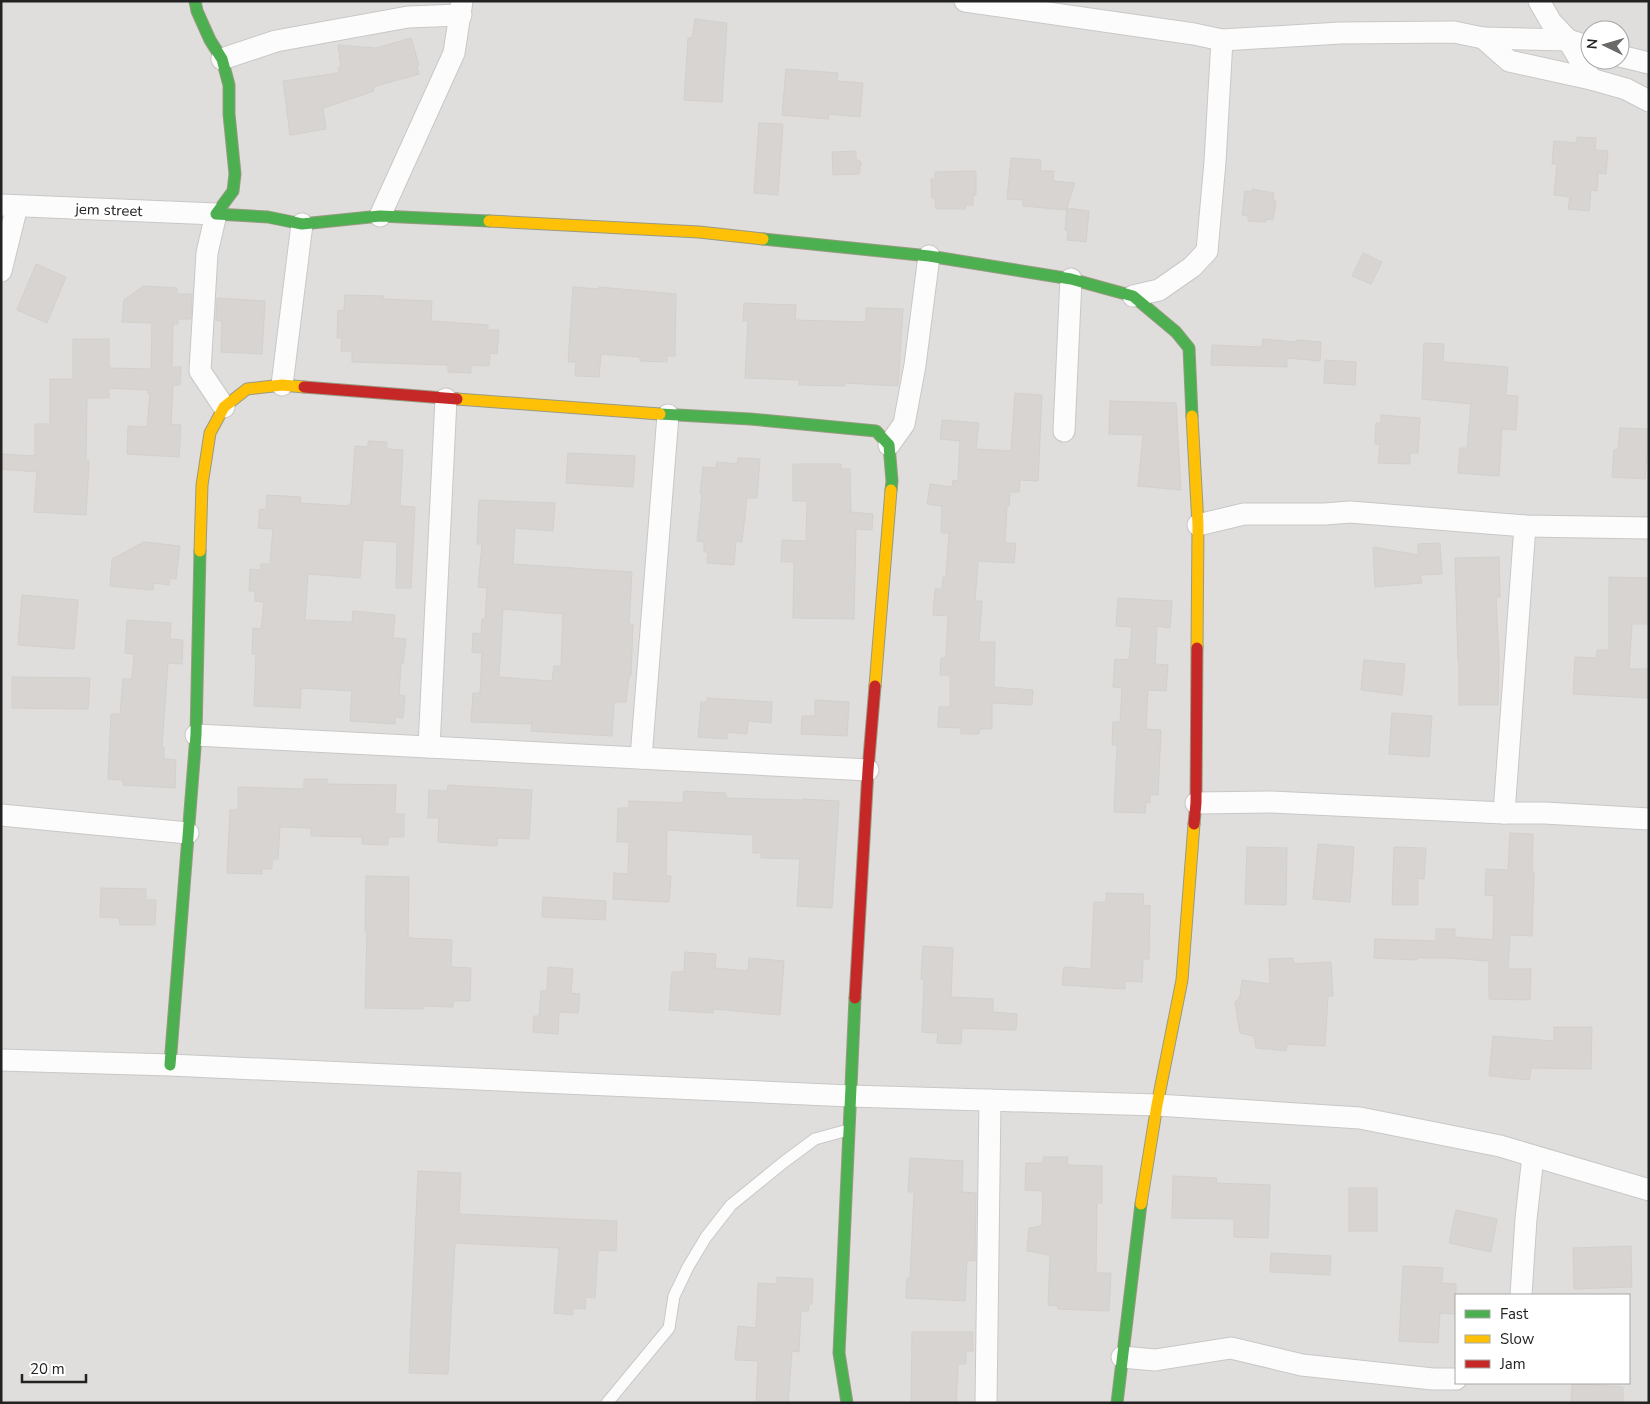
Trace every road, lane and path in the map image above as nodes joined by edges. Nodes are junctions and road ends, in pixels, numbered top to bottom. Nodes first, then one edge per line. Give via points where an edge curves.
1 (195, 1) edge
2 (965, 1) edge
3 (1539, 1) edge
4 (462, 8) edge
5 (1483, 38) junction
6 (1222, 40) junction
7 (1568, 40) junction
8 (1580, 44) edge
9 (1630, 58) edge
10 (222, 59) junction
11 (1649, 63) edge
12 (1591, 79) junction
13 (1649, 101) edge
14 (9, 206) edge
15 (216, 214) junction
16 (380, 216) junction
17 (302, 224) junction
18 (929, 256) junction
19 (1, 271) edge
20 (1071, 279) junction
21 (1133, 296) junction
22 (282, 385) junction
23 (446, 399) junction
24 (224, 407) junction
25 (668, 415) junction
26 (1064, 431) dead end
27 (889, 445) junction
28 (1198, 525) junction
29 (1524, 526) junction
30 (1649, 528) edge
31 (196, 735) junction
32 (429, 747) junction
33 (640, 758) junction
34 (868, 770) junction
35 (1196, 803) junction
36 (1504, 813) junction
37 (1, 815) edge
38 (1649, 819) edge
39 (188, 833) junction
40 (1, 1060) edge
41 (170, 1065) junction
42 (850, 1096) junction
43 (990, 1100) junction
44 (1157, 1105) junction
45 (849, 1130) junction
46 (1533, 1156) junction
47 (1649, 1190) edge
48 (1521, 1294) edge
49 (1122, 1357) junction
50 (1455, 1378) edge
51 (607, 1403) edge
52 (847, 1403) edge
53 (986, 1403) edge
54 (1117, 1403) edge

1 - 10 street via 210,40
2 - 6 street
3 - 7 street via 1551,22
4 - 10 street via 285,39
4 - 16 street via 454,53
5 - 6 street via 1435,32 1340,33
5 - 7 street
5 - 12 street via 1509,60
6 - 21 street via 1207,251 1192,267 1159,290
7 - 8 street
7 - 12 street
9 - 11 street
10 - 15 street via 229,85 235,174 233,191
12 - 13 street via 1626,89
14 - 15 street, jem street
14 - 19 street
15 - 17 street
15 - 24 street via 208,253 200,371
16 - 17 street
16 - 18 street via 699,232
17 - 22 street
18 - 20 street
18 - 27 street via 904,424
20 - 21 street
20 - 26 street
21 - 28 street via 1176,332 1189,348
22 - 23 street
22 - 24 street via 247,389
23 - 25 street
23 - 32 street
24 - 31 street via 210,432 202,485
25 - 27 street via 876,431
25 - 33 street
27 - 34 street via 892,481
28 - 29 street via 1244,514 1350,512
28 - 35 street
29 - 30 street
29 - 36 street
31 - 32 street
31 - 39 street
32 - 33 street
33 - 34 street
34 - 42 street
35 - 36 street via 1270,802
35 - 44 street via 1182,980
36 - 38 street
37 - 39 street
39 - 41 street
40 - 41 street
41 - 42 street
42 - 43 street
42 - 45 street
43 - 44 street
43 - 53 street
44 - 46 street via 1360,1118 1500,1146
44 - 49 street
45 - 51 lane via 815,1138 731,1205 706,1237 685,1274 674,1296 669,1328
45 - 52 street via 839,1354
46 - 47 street
46 - 48 street
49 - 50 street via 1155,1360 1231,1348 1302,1366 1433,1379
49 - 54 street

